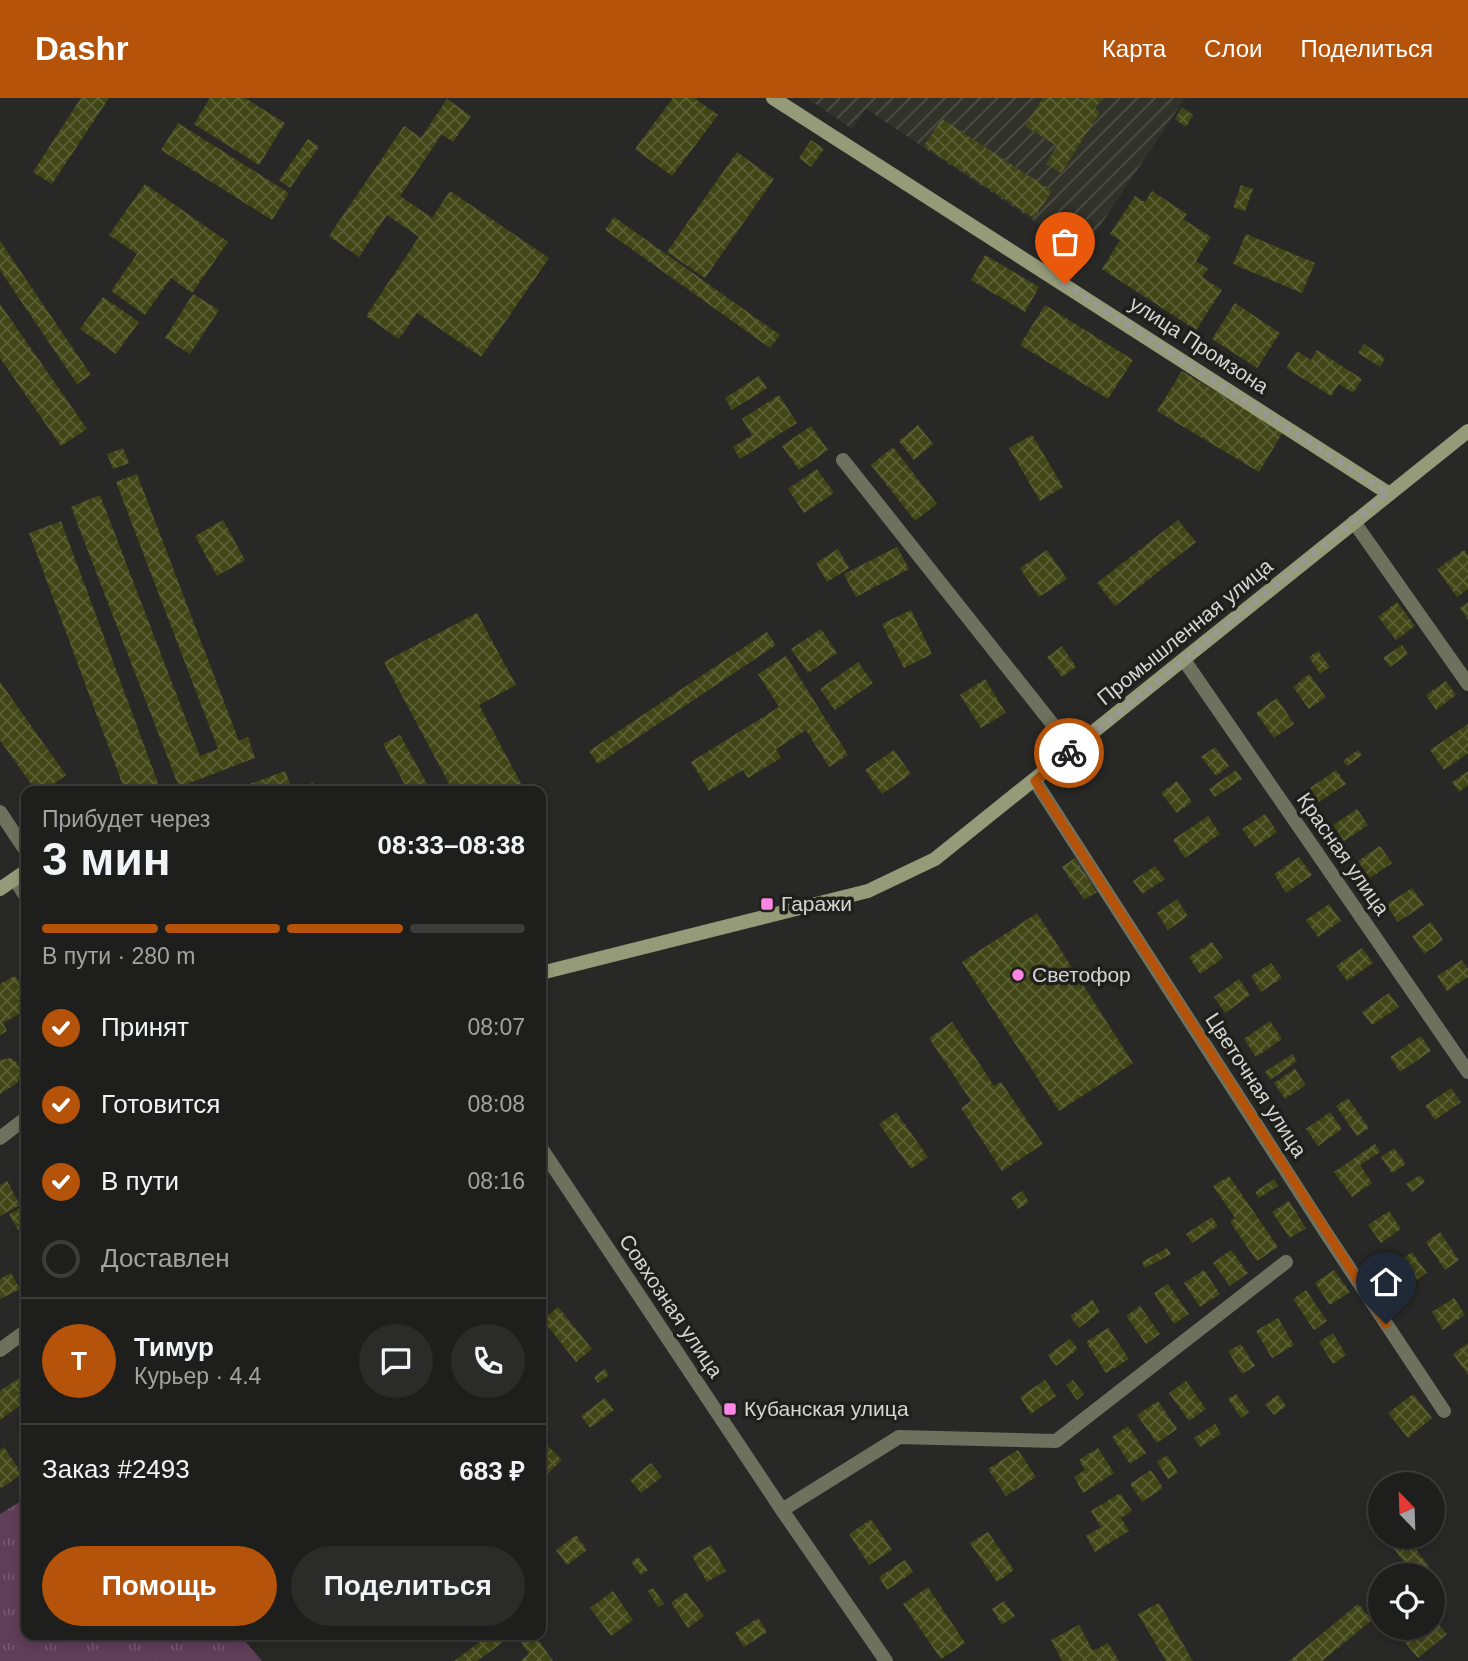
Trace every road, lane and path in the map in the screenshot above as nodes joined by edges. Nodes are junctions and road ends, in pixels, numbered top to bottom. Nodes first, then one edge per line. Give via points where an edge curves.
1 (773, 98) edge
2 (1468, 431) edge
3 (843, 460) dead end
4 (1388, 493) junction
5 (1354, 522) junction
6 (1184, 660) junction
7 (1468, 684) edge
8 (1073, 750) junction
9 (1035, 781) junction
10 (0, 812) edge
11 (21, 844) edge
12 (21, 875) edge
13 (0, 888) edge
14 (546, 972) edge
15 (1468, 1072) edge
16 (21, 1122) edge
17 (0, 1138) edge
18 (546, 1155) edge
19 (1286, 1262) dead end
20 (21, 1335) edge
21 (0, 1350) edge
22 (1444, 1411) dead end
23 (782, 1510) junction
24 (886, 1661) edge

1 - 4 main road, улица Промзона
2 - 4 main road, Промышленная улица
3 - 8 street
4 - 5 main road, Промышленная улица
5 - 6 main road, Промышленная улица
5 - 7 street
6 - 8 main road, Промышленная улица
6 - 15 street, Красная улица
8 - 9 main road, Промышленная улица
9 - 14 main road, Промышленная улица via 935,859 868,891
9 - 22 street, Цветочная улица
10 - 11 street
12 - 13 main road
16 - 17 street
18 - 23 street, Совхозная улица
19 - 23 street via 1056,1441 899,1437
20 - 21 street
23 - 24 street, Совхозная улица

